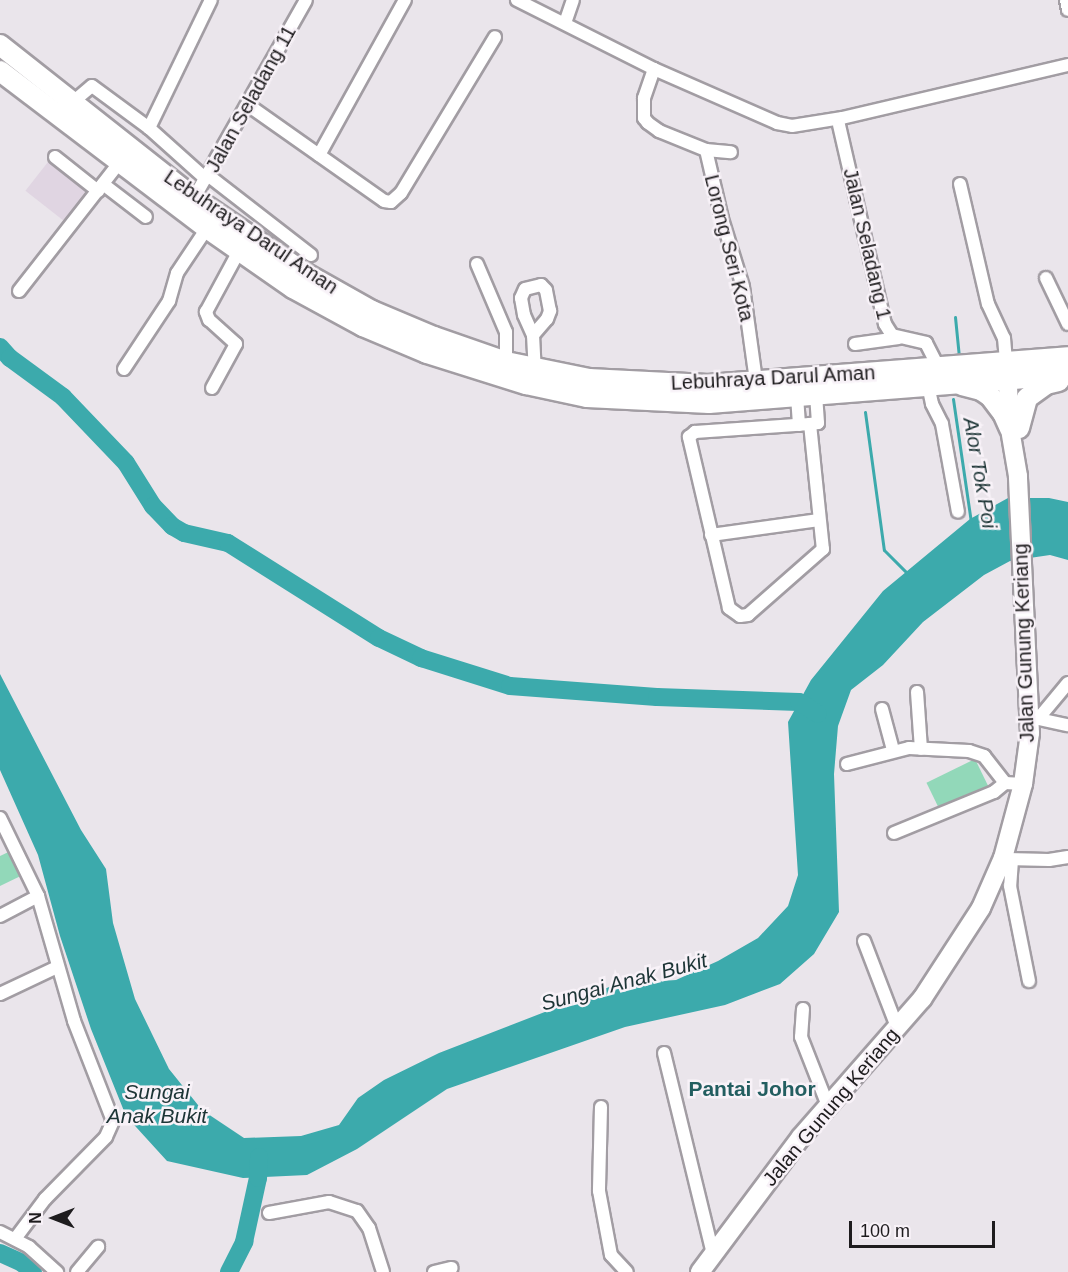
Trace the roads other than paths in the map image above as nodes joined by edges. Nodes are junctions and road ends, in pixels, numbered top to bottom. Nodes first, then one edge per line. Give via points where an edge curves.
1 (212, 0) edge
2 (306, 0) edge
3 (405, 0) edge
4 (517, 0) edge
5 (1066, 0) edge
6 (568, 2) edge
7 (1068, 10) edge
8 (565, 23) junction
9 (495, 37) dead end
10 (0, 45) edge
11 (1068, 65) edge
12 (654, 69) junction
13 (0, 71) edge
14 (74, 102) junction
15 (249, 105) junction
16 (839, 125) dead end
17 (149, 128) junction
18 (706, 150) junction
19 (731, 152) dead end
20 (319, 155) junction
21 (55, 157) dead end
22 (119, 163) junction
23 (207, 178) junction
24 (960, 184) dead end
25 (101, 187) junction
26 (194, 198) junction
27 (146, 218) dead end
28 (207, 228) junction
29 (239, 251) junction
30 (311, 255) dead end
31 (477, 264) dead end
32 (1046, 278) dead end
33 (19, 291) dead end
34 (1068, 324) edge
35 (533, 335) dead end
36 (898, 338) junction
37 (855, 344) dead end
38 (1068, 357) edge
39 (506, 362) junction
40 (124, 369) dead end
41 (535, 370) junction
42 (1012, 370) junction
43 (944, 375) junction
44 (1068, 375) edge
45 (1068, 380) edge
46 (756, 381) junction
47 (928, 385) junction
48 (212, 388) dead end
49 (807, 395) junction
50 (809, 424) junction
51 (1014, 428) junction
52 (958, 512) dead end
53 (819, 520) junction
54 (711, 535) junction
55 (1068, 683) edge
56 (917, 692) dead end
57 (882, 709) dead end
58 (1034, 718) junction
59 (1068, 725) edge
60 (921, 748) junction
61 (893, 750) junction
62 (847, 765) dead end
63 (1014, 783) junction
64 (0, 818) edge
65 (894, 833) dead end
66 (1068, 857) edge
67 (1007, 859) junction
68 (38, 896) junction
69 (0, 916) edge
70 (864, 941) dead end
71 (57, 967) junction
72 (1029, 981) dead end
73 (0, 994) edge
74 (803, 1009) dead end
75 (897, 1027) junction
76 (663, 1053) dead end
77 (828, 1106) junction
78 (601, 1107) dead end
79 (269, 1213) dead end
80 (0, 1232) edge
81 (15, 1239) junction
82 (98, 1247) dead end
83 (713, 1254) junction
84 (452, 1268) dead end
85 (57, 1272) edge
86 (77, 1272) edge
87 (383, 1272) edge
88 (434, 1272) edge
89 (627, 1272) edge
90 (700, 1272) edge

1 - 17 street
2 - 15 street, Jalan Seladang 11
3 - 20 street
4 - 8 street
5 - 7 street
6 - 8 street
8 - 12 street
9 - 20 street via 396,200 384,201
10 - 14 highway, Lebuhraya Darul Aman
11 - 12 street via 792,126
12 - 18 street via 644,98 644,118 660,131
13 - 22 highway, Lebuhraya Darul Aman
14 - 17 street via 92,86
14 - 26 highway, Lebuhraya Darul Aman
15 - 20 street
15 - 23 street, Jalan Seladang 11
16 - 36 street, Jalan Seladang 1 via 885,324
17 - 23 street
18 - 19 street
18 - 46 street, Lorong Seri Kota via 743,287
21 - 25 street
22 - 25 street
22 - 28 highway, Lebuhraya Darul Aman
23 - 26 street, Jalan Seladang 11
23 - 30 street
24 - 42 street via 988,304 1004,338
25 - 27 street
25 - 33 street
26 - 39 highway, Lebuhraya Darul Aman via 306,274 372,311
28 - 29 highway, Lebuhraya Darul Aman
28 - 40 street via 177,273 169,301
29 - 48 street via 206,312 209,320 236,344
29 - 49 highway, Lebuhraya Darul Aman via 293,288 363,326 427,353 533,387 586,397 670,402
31 - 39 street via 506,332
32 - 34 street
35 - 41 street
36 - 37 street
36 - 43 street, Jalan Seladang 1 via 926,343
38 - 42 highway, Lebuhraya Darul Aman
39 - 41 highway, Lebuhraya Darul Aman
41 - 46 highway, Lebuhraya Darul Aman via 619,382 708,385
42 - 43 highway, Lebuhraya Darul Aman
42 - 44 highway, Lebuhraya Darul Aman
42 - 51 main road, Jalan Gunung Keriang
43 - 46 highway, Lebuhraya Darul Aman
43 - 47 highway, Lebuhraya Darul Aman
43 - 51 highway via 990,396
45 - 51 highway via 1046,384 1027,398
47 - 49 highway, Lebuhraya Darul Aman
47 - 52 street via 942,424
49 - 50 street
49 - 50 street
50 - 53 street
50 - 54 street via 691,434 689,441
51 - 58 main road, Jalan Gunung Keriang via 1021,583
53 - 54 street
53 - 54 street via 823,549 748,615 740,616 729,608
55 - 58 street
56 - 60 street
57 - 61 street
58 - 59 street
58 - 63 main road, Jalan Gunung Keriang via 1029,751
60 - 61 street
60 - 63 street via 979,753
61 - 62 street
63 - 65 street
63 - 67 main road, Jalan Gunung Keriang
64 - 68 street
66 - 67 street
67 - 72 street
67 - 75 main road, Jalan Gunung Keriang via 964,936 922,999
68 - 69 street
68 - 71 street
70 - 75 street
71 - 73 street
71 - 81 street via 84,1053 113,1116 113,1126 45,1199
74 - 77 street via 801,1037
75 - 77 main road, Jalan Gunung Keriang
76 - 83 street
77 - 83 main road, Jalan Gunung Keriang
78 - 89 street via 599,1191 611,1255
79 - 87 street via 329,1202 357,1211 369,1228
80 - 81 street
81 - 85 street via 29,1246
82 - 86 street
83 - 90 main road, Jalan Gunung Keriang
84 - 88 street

